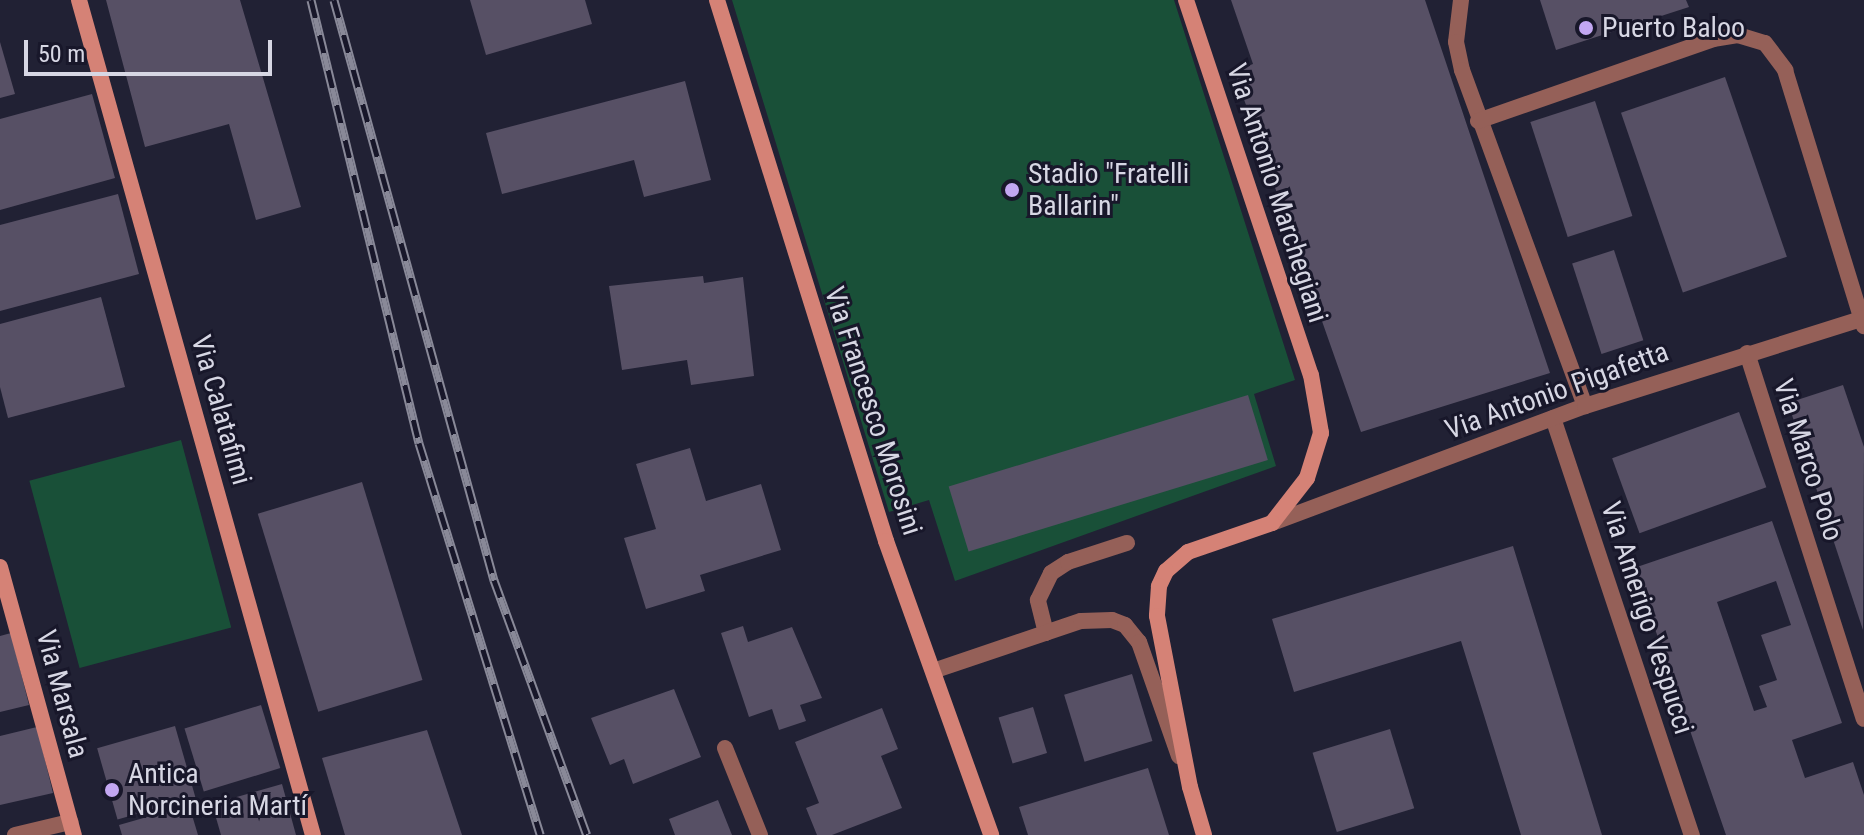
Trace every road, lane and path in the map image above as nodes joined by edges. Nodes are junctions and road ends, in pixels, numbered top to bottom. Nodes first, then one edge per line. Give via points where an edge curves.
1 (79, 0) edge
2 (717, 0) edge
3 (1186, 0) edge
4 (1461, 0) edge
5 (1478, 121) junction
6 (1864, 318) edge
7 (1864, 326) edge
8 (1747, 353) junction
9 (1585, 406) junction
10 (1553, 418) junction
11 (1272, 523) junction
12 (1127, 543) dead end
13 (0, 567) edge
14 (7, 617) edge
15 (1046, 633) junction
16 (936, 670) junction
17 (1864, 719) edge
18 (725, 748) dead end
19 (1190, 787) junction
20 (72, 828) edge
21 (15, 835) edge
22 (313, 835) edge
23 (760, 835) edge
24 (991, 835) edge
25 (1204, 835) edge
26 (1692, 835) edge

1 - 22 street, Via Calatafimi
2 - 16 street, Via Francesco Morosini via 886,541
3 - 11 street, Via Antonio Marchegiani via 1318,402 1321,433 1316,462
4 - 5 street via 1456,42
5 - 6 street via 1713,39 1738,35 1765,43 1785,70
5 - 9 street
6 - 7 street
6 - 8 street, Via Antonio Pigafetta
8 - 9 street, Via Antonio Pigafetta
8 - 17 street, Via Marco Polo
9 - 10 street, Via Antonio Pigafetta
10 - 11 street, Via Antonio Pigafetta
10 - 26 street, Via Amerigo Vespucci
11 - 19 street via 1200,547 1166,571 1157,616
12 - 15 street via 1068,562 1044,581 1038,600
13 - 14 street, Via Marsala
14 - 20 street, Via Marsala
15 - 16 street
15 - 19 street via 1101,618 1132,631
16 - 24 street, Via Francesco Morosini
18 - 23 street
19 - 25 street
20 - 21 street

